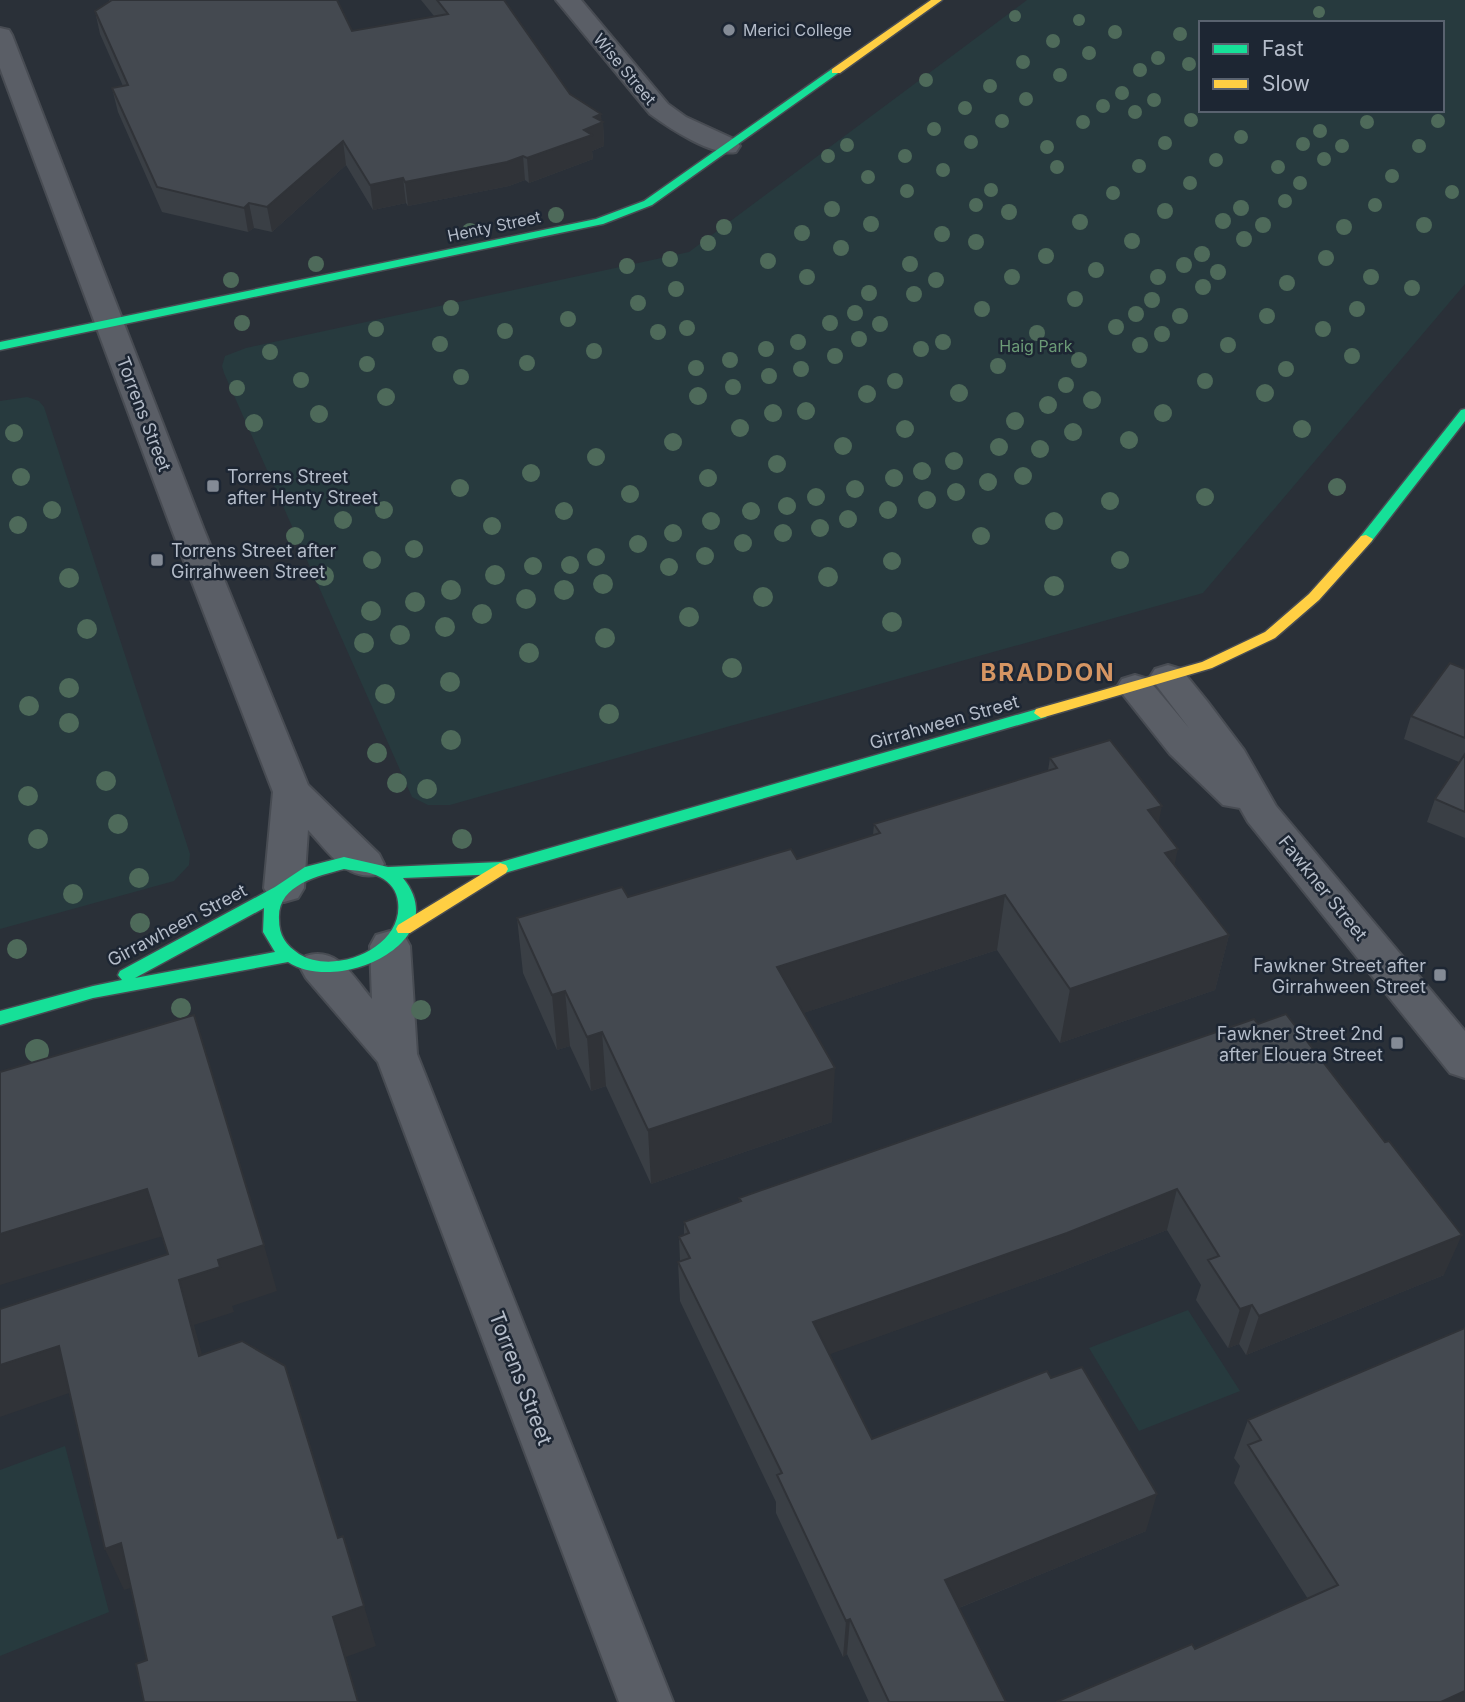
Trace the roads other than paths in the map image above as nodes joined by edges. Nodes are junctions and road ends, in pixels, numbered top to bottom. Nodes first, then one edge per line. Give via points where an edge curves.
1 (568, 0) edge
2 (937, 0) edge
3 (0, 35) edge
4 (727, 146) junction
5 (110, 324) junction
6 (0, 346) edge
7 (1465, 413) edge
8 (1152, 682) junction
9 (292, 792) junction
10 (501, 868) junction
11 (377, 869) junction
12 (281, 890) junction
13 (397, 937) junction
14 (304, 961) junction
15 (93, 992) junction
16 (0, 1018) edge
17 (396, 1054) junction
18 (1465, 1061) edge
19 (646, 1702) edge

1 - 4 street, Wise Street via 659,109
2 - 4 street, Henty Street
3 - 5 street, Torrens Street
4 - 5 street, Henty Street via 648,203 598,222
5 - 6 street, Henty Street
5 - 9 street, Torrens Street
7 - 8 street, Girrahween Street via 1359,548 1293,618 1244,649
8 - 10 street, Girrahween Street
8 - 18 street, Fawkner Street via 1183,745 1261,813
9 - 11 street, Torrens Street
9 - 12 street, Torrens Street
10 - 11 street, Girrahween Street
10 - 13 street, Girrahween Street
11 - 12 street via 344,863 321,867 298,876
11 - 13 street via 407,894 410,911
12 - 14 street via 270,907 267,925 274,942
12 - 15 street, Girrawheen Street
13 - 14 street via 358,963
13 - 17 street, Torrens Street
14 - 15 street, Girrawheen Street
14 - 17 street, Torrens Street
15 - 16 street, Girrawheen Street
17 - 19 street, Torrens Street

